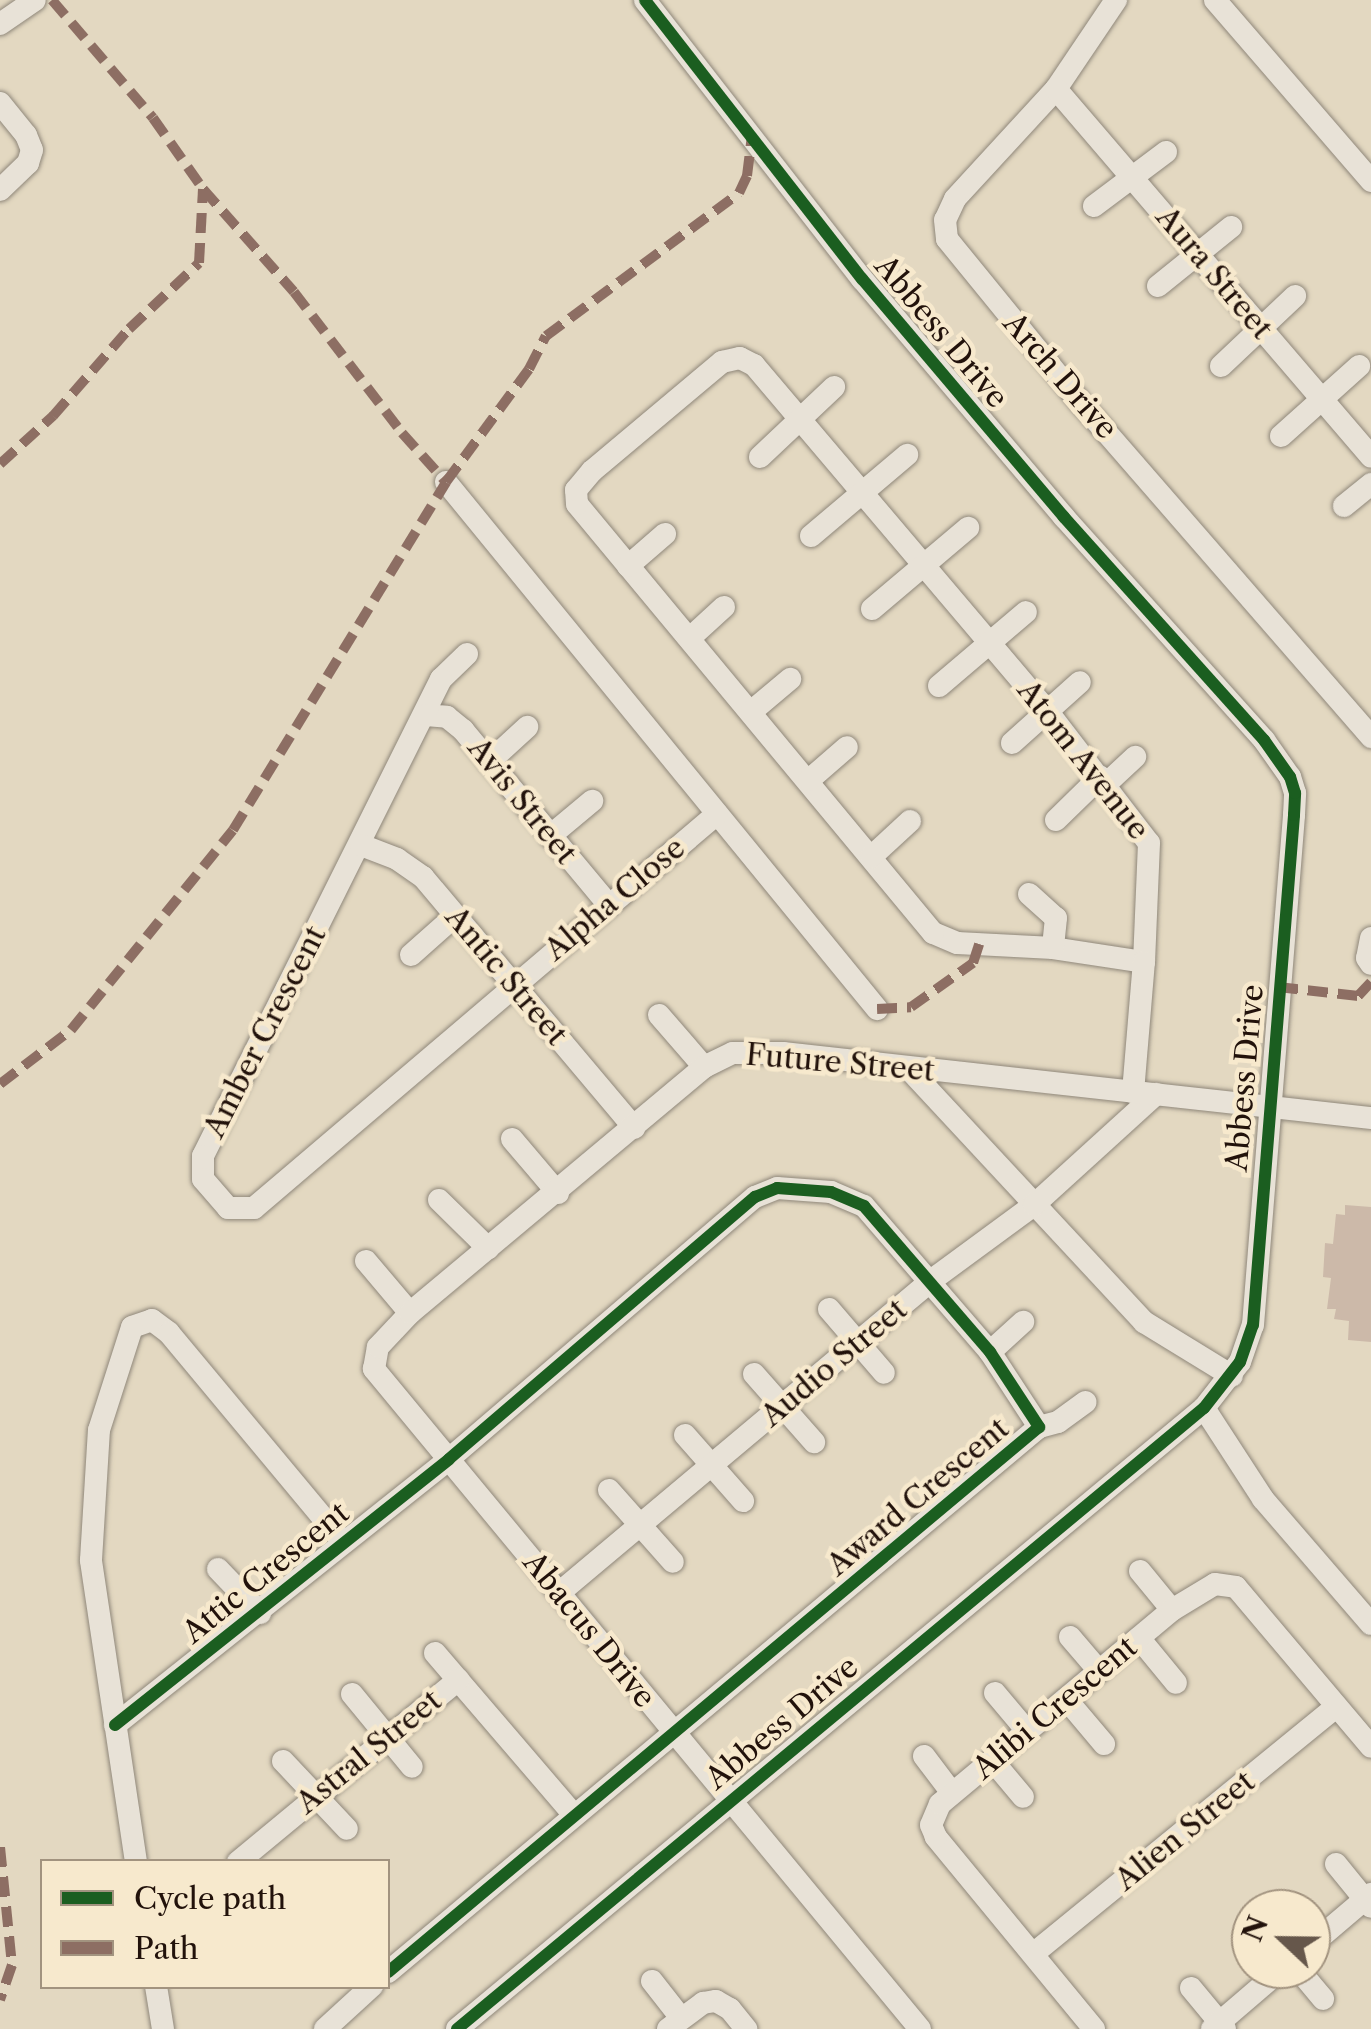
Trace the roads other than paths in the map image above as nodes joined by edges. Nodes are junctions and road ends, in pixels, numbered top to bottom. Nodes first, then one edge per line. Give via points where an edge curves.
1 (35, 0) edge
2 (645, 0) edge
3 (1116, 0) edge
4 (1215, 0) edge
5 (0, 24) edge
6 (1056, 88) junction
7 (0, 103) edge
8 (1166, 152) dead end
9 (1133, 177) junction
10 (1371, 181) edge
11 (0, 190) edge
12 (1094, 206) dead end
13 (1231, 226) dead end
14 (1196, 256) junction
15 (1158, 286) dead end
16 (1295, 296) dead end
17 (1260, 328) junction
18 (1221, 366) dead end
19 (1359, 366) dead end
20 (834, 387) dead end
21 (1321, 400) junction
22 (800, 421) junction
23 (1281, 436) dead end
24 (907, 455) dead end
25 (760, 457) dead end
26 (1371, 457) edge
27 (446, 482) dead end
28 (1371, 484) edge
29 (862, 493) junction
30 (1344, 506) dead end
31 (968, 528) dead end
32 (665, 534) dead end
33 (811, 536) dead end
34 (628, 566) junction
35 (924, 567) junction
36 (724, 607) dead end
37 (872, 609) dead end
38 (1026, 612) dead end
39 (690, 638) junction
40 (988, 643) junction
41 (467, 654) dead end
42 (790, 679) dead end
43 (1080, 682) dead end
44 (940, 686) dead end
45 (752, 711) junction
46 (1048, 712) junction
47 (426, 714) junction
48 (527, 727) dead end
49 (1371, 737) edge
50 (1012, 743) dead end
51 (846, 747) dead end
52 (1135, 757) dead end
53 (490, 762) junction
54 (809, 780) junction
55 (1103, 780) junction
56 (592, 801) dead end
57 (717, 814) junction
58 (910, 820) dead end
59 (1056, 820) dead end
60 (550, 836) junction
61 (360, 845) junction
62 (871, 857) junction
63 (1029, 894) dead end
64 (608, 904) junction
65 (455, 916) junction
66 (1371, 938) edge
67 (1053, 948) junction
68 (411, 955) dead end
69 (1144, 962) junction
70 (1371, 964) edge
71 (514, 984) junction
72 (877, 1009) dead end
73 (660, 1014) dead end
74 (704, 1067) junction
75 (908, 1068) junction
76 (1144, 1093) junction
77 (1267, 1110) junction
78 (1371, 1118) edge
79 (634, 1128) junction
80 (512, 1139) dead end
81 (558, 1192) junction
82 (439, 1200) dead end
83 (1034, 1205) junction
84 (488, 1248) junction
85 (366, 1261) dead end
86 (928, 1282) junction
87 (829, 1309) dead end
88 (410, 1313) junction
89 (1023, 1322) dead end
90 (857, 1343) junction
91 (990, 1352) junction
92 (374, 1370) joint
93 (884, 1373) dead end
94 (754, 1374) dead end
95 (1232, 1376) junction
96 (1086, 1402) dead end
97 (782, 1407) junction
98 (1204, 1408) junction
99 (1039, 1427) junction
100 (685, 1435) dead end
101 (814, 1442) dead end
102 (449, 1458) junction
103 (714, 1465) junction
104 (610, 1490) dead end
105 (743, 1501) dead end
106 (639, 1525) junction
107 (342, 1541) junction
108 (673, 1562) dead end
109 (218, 1569) dead end
110 (1140, 1572) dead end
111 (559, 1593) junction
112 (1172, 1610) junction
113 (260, 1613) junction
114 (1371, 1624) edge
115 (1070, 1637) dead end
116 (1138, 1638) junction
117 (435, 1653) dead end
118 (1100, 1671) junction
119 (458, 1680) junction
120 (1176, 1682) dead end
121 (352, 1694) dead end
122 (994, 1694) dead end
123 (1066, 1699) junction
124 (1336, 1707) junction
125 (115, 1726) junction
126 (1027, 1731) junction
127 (676, 1735) junction
128 (388, 1738) junction
129 (1104, 1744) dead end
130 (1371, 1746) edge
131 (924, 1756) dead end
132 (283, 1760) dead end
133 (992, 1760) junction
134 (412, 1767) dead end
135 (952, 1793) junction
136 (314, 1794) junction
137 (1022, 1797) dead end
138 (727, 1800) junction
139 (573, 1814) junction
140 (347, 1829) dead end
141 (136, 1859) edge
142 (246, 1859) edge
143 (1336, 1864) dead end
144 (1369, 1900) edge
145 (1331, 1929) edge
146 (1033, 1954) junction
147 (390, 1970) edge
148 (652, 1981) dead end
149 (1191, 1988) dead end
150 (156, 1989) edge
151 (369, 1989) edge
152 (1260, 1989) edge
153 (1315, 1989) edge
154 (1323, 1999) dead end
155 (675, 2023) edge
156 (1219, 2027) edge
157 (163, 2029) edge
158 (325, 2029) edge
159 (457, 2029) edge
160 (746, 2029) edge
161 (920, 2029) edge
162 (1094, 2029) edge

1 - 5 street
2 - 77 street, Abbess Drive via 862,279 1280,759 1295,793
3 - 6 street, Arch Drive
4 - 10 street
6 - 9 street, Aura Street
6 - 49 street, Arch Drive via 962,190 946,220 947,239
7 - 11 street via 32,150
8 - 9 street
9 - 12 street
9 - 14 street, Aura Street
13 - 14 street
14 - 15 street
14 - 17 street, Aura Street
16 - 17 street
17 - 18 street
17 - 21 street, Aura Street
19 - 21 street
20 - 22 street
21 - 23 street
21 - 26 street, Aura Street
22 - 25 street
22 - 29 street, Atom Avenue
22 - 34 street, Atom Avenue via 754,365 740,358 722,362 576,490 577,504
24 - 29 street
27 - 57 street
28 - 30 street
29 - 33 street
29 - 35 street, Atom Avenue
31 - 35 street
32 - 34 street
34 - 39 street, Atom Avenue
35 - 37 street
35 - 40 street, Atom Avenue
36 - 39 street
38 - 40 street
39 - 45 street, Atom Avenue
40 - 44 street
40 - 46 street, Atom Avenue
41 - 47 street, Amber Crescent via 441,679
42 - 45 street
43 - 46 street
45 - 54 street, Atom Avenue
46 - 50 street
46 - 55 street, Atom Avenue
47 - 53 street, Avis Street via 453,720
47 - 61 street, Amber Crescent
48 - 53 street
51 - 54 street
52 - 55 street
53 - 60 street, Avis Street
54 - 62 street, Atom Avenue
55 - 59 street
55 - 69 street, Atom Avenue via 1152,850
56 - 60 street
57 - 64 street, Alpha Close
57 - 72 street
58 - 62 street
60 - 64 street, Avis Street
61 - 65 street, Antic Street via 412,867
61 - 71 street, Amber Crescent via 203,1156 204,1179 214,1196 232,1210 254,1208
62 - 67 street, Atom Avenue via 921,921 943,938
63 - 67 street via 1056,918
64 - 71 street, Alpha Close
65 - 68 street
65 - 71 street, Antic Street
66 - 70 street
67 - 69 street, Atom Avenue
69 - 76 street
71 - 79 street, Antic Street
73 - 74 street
74 - 75 street, Future Street via 748,1050
74 - 79 street, Future Street
75 - 76 street, Future Street
75 - 83 street
76 - 77 street, Future Street
76 - 83 street, Audio Street
77 - 78 street, Future Street
77 - 95 street, Abbess Drive via 1252,1325
79 - 81 street, Future Street
80 - 81 street
81 - 84 street, Future Street
82 - 84 street
83 - 86 street, Audio Street
83 - 95 street via 1144,1322
84 - 88 street, Future Street
85 - 88 street
86 - 90 street, Audio Street
86 - 91 street, Award Crescent
86 - 102 street, Award Crescent via 856,1200 831,1192 766,1192
87 - 90 street
88 - 92 street, Future Street via 378,1348
89 - 91 street
90 - 93 street
90 - 97 street, Audio Street
91 - 99 street, Award Crescent
92 - 102 street, Abacus Drive
94 - 97 street
95 - 98 street, Abbess Drive
96 - 99 street
97 - 101 street
97 - 103 street, Audio Street
98 - 114 street via 1263,1499
98 - 138 street, Abbess Drive
99 - 127 street, Award Crescent
100 - 103 street
102 - 107 street, Attic Crescent
102 - 111 street, Abacus Drive
103 - 105 street
103 - 106 street, Audio Street
104 - 106 street
106 - 108 street
106 - 111 street, Audio Street
107 - 113 street, Attic Crescent
107 - 125 street via 169,1333 152,1320 138,1322 104,1406 92,1491 91,1560
109 - 113 street
110 - 112 street
111 - 127 street, Abacus Drive
112 - 116 street, Alibi Crescent
112 - 124 street, Alibi Crescent via 1204,1586 1236,1587
113 - 125 street, Attic Crescent
115 - 118 street
116 - 118 street, Alibi Crescent
116 - 120 street
117 - 119 street
118 - 123 street, Alibi Crescent
119 - 128 street, Astral Street
119 - 139 street, Astral Street
121 - 128 street
122 - 126 street
123 - 126 street, Alibi Crescent
123 - 129 street
124 - 130 street, Alibi Crescent
124 - 146 street, Alien Street
125 - 141 street
126 - 133 street, Alibi Crescent
127 - 138 street, Abacus Drive
127 - 139 street
128 - 134 street
128 - 136 street, Astral Street
131 - 135 street
132 - 136 street
133 - 135 street, Alibi Crescent
133 - 137 street
135 - 146 street, Alibi Crescent via 936,1810 932,1831
136 - 140 street
136 - 142 street, Astral Street
138 - 159 street, Abbess Drive
138 - 161 street, Abacus Drive
139 - 147 street
143 - 144 street
144 - 145 street
146 - 162 street, Alibi Crescent
148 - 155 street
149 - 156 street
150 - 157 street
151 - 158 street
152 - 156 street
153 - 154 street
155 - 160 street via 709,2002 730,2010

